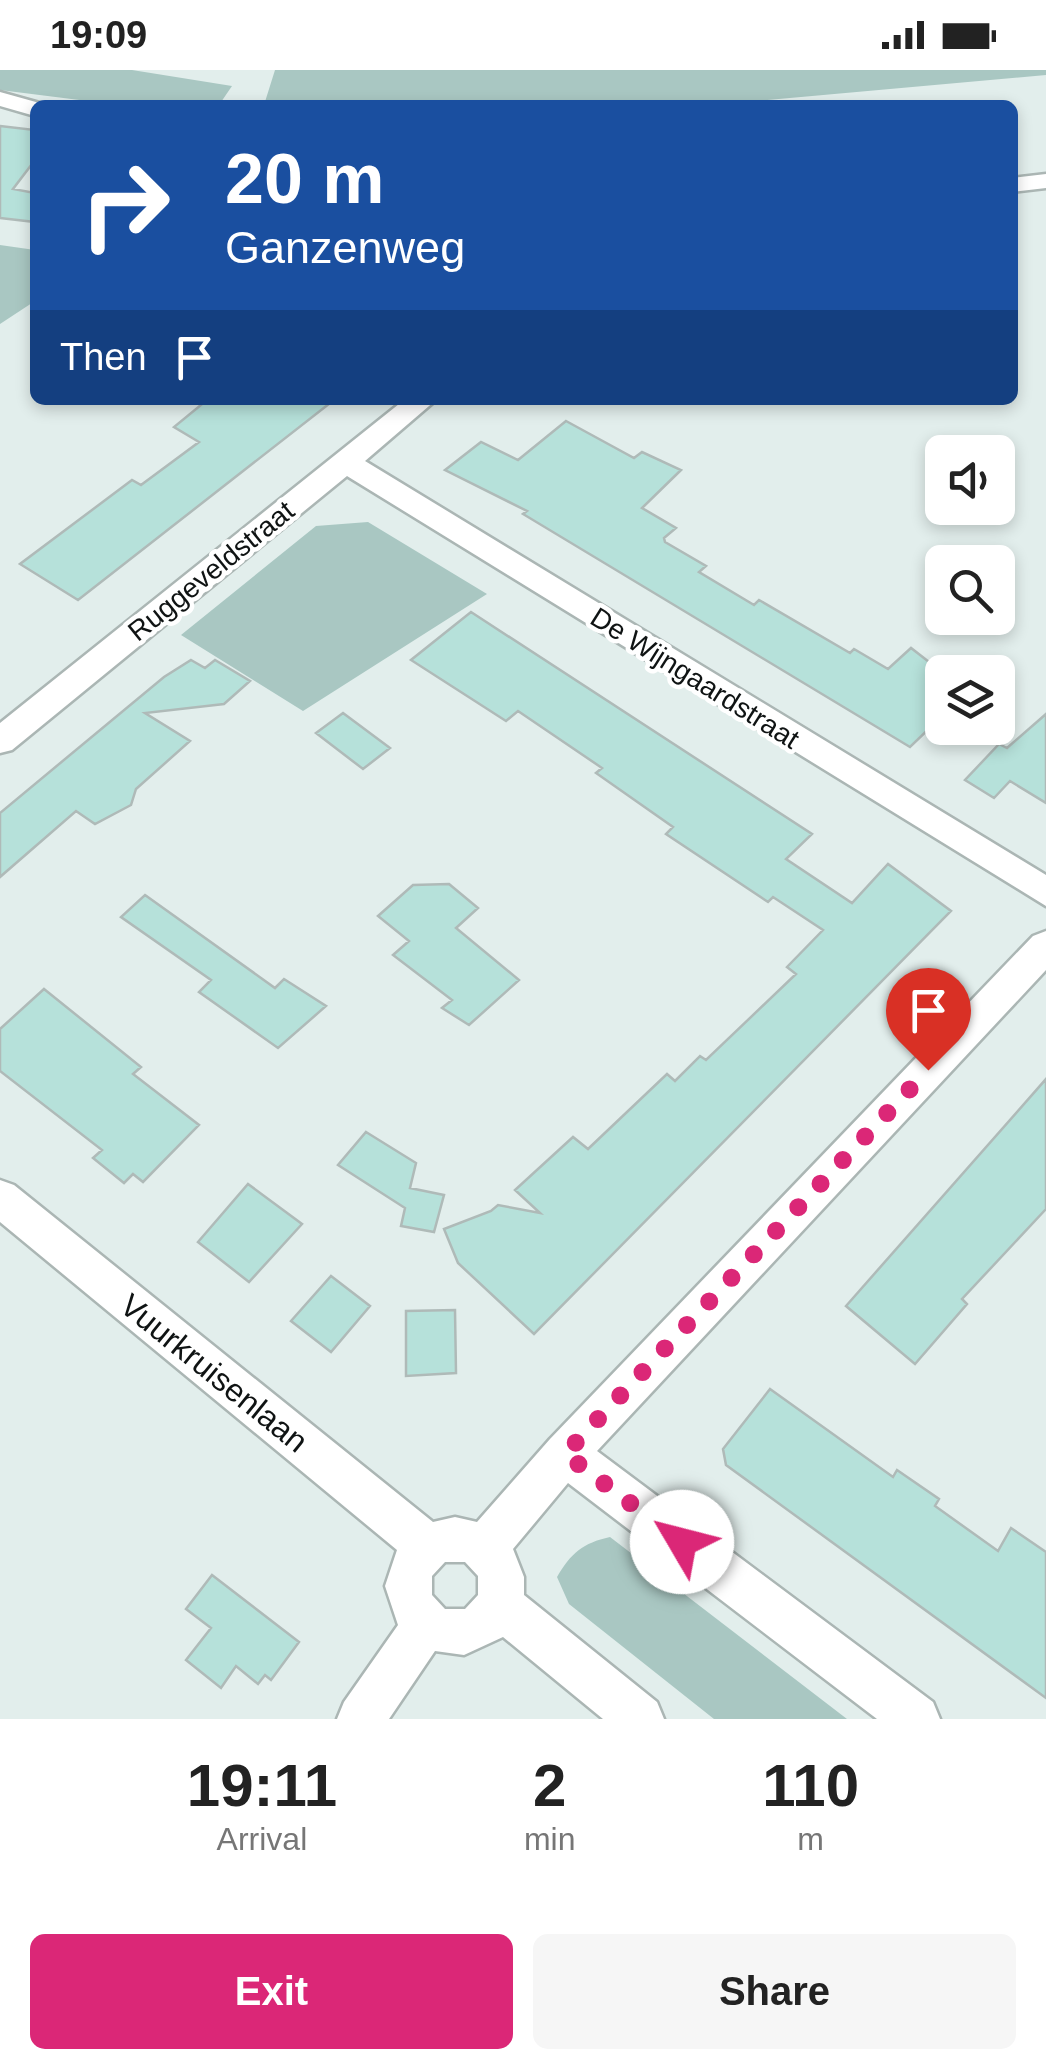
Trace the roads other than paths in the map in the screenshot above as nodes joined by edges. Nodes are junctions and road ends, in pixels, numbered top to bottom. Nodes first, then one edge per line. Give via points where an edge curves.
1 (0, 99) edge
2 (30, 108) edge
3 (1046, 181) edge
4 (1018, 183) edge
5 (416, 405) edge
6 (345, 462) junction
7 (0, 741) edge
8 (1046, 895) edge
9 (1046, 928) edge
10 (1046, 946) edge
11 (0, 1198) edge
12 (565, 1454) junction
13 (428, 1547) junction
14 (484, 1548) junction
15 (498, 1603) junction
16 (426, 1624) junction
17 (361, 1719) edge
18 (640, 1719) edge
19 (916, 1719) edge

1 - 2 street
3 - 4 street
5 - 6 street, Ruggeveldstraat
6 - 7 street, Ruggeveldstraat
6 - 8 street, De Wijngaardstraat
8 - 9 street via 1039,913
10 - 12 street
11 - 13 street, Vuurkruisenlaan
12 - 14 street
12 - 19 street
13 - 14 street via 457,1538
13 - 16 street via 409,1576 408,1594
14 - 15 street via 500,1573
15 - 16 street via 474,1630 440,1632
15 - 18 street
16 - 17 street

